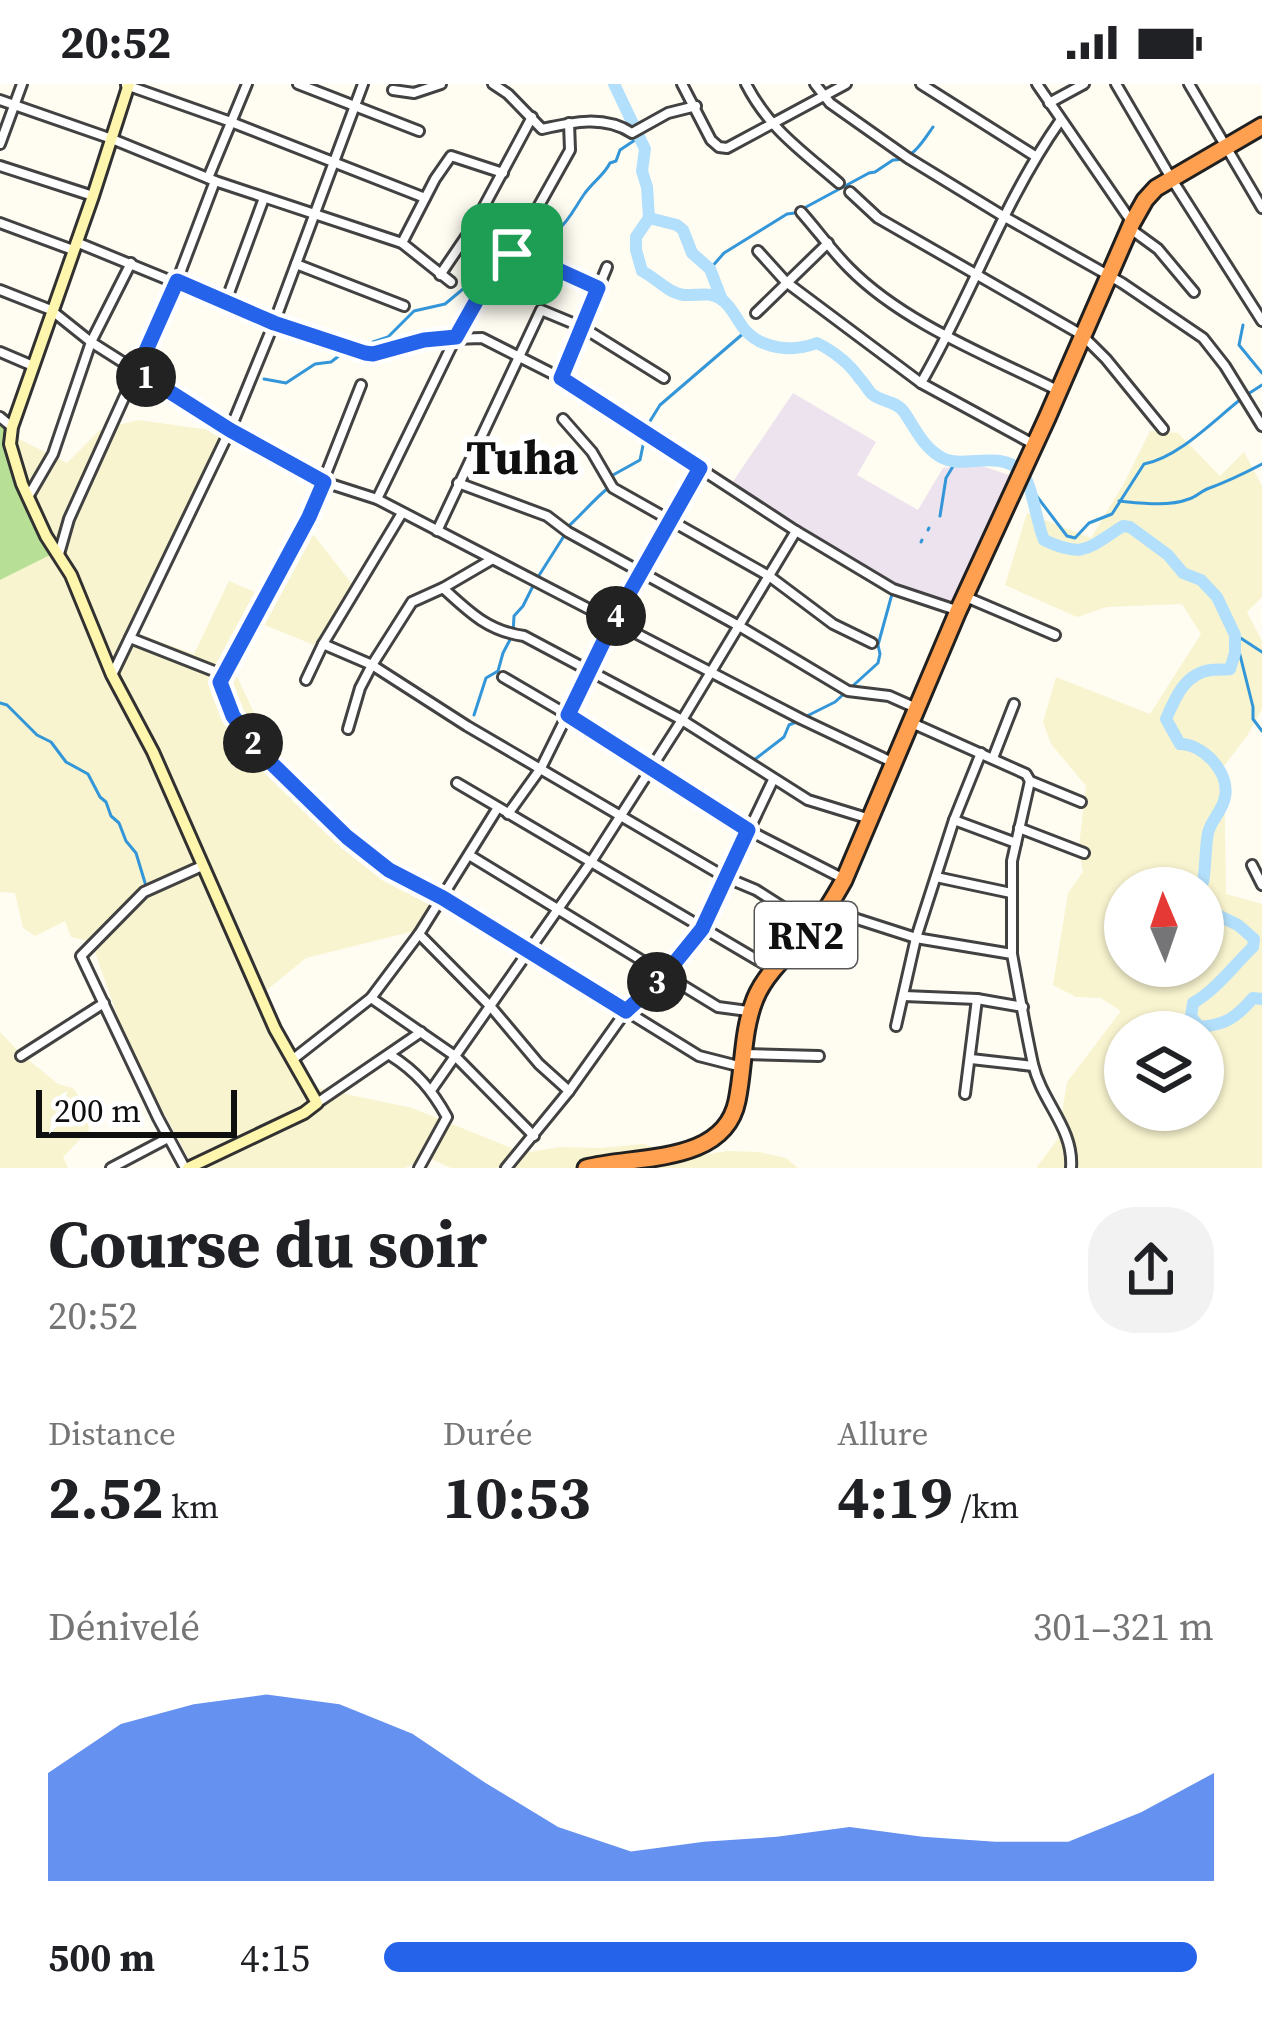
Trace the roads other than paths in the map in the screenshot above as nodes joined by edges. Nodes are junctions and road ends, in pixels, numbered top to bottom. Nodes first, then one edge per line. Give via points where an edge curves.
1 (22, 84) edge
2 (247, 84) edge
3 (298, 84) edge
4 (364, 84) edge
5 (441, 84) edge
6 (493, 84) edge
7 (682, 84) edge
8 (746, 84) edge
9 (814, 84) edge
10 (845, 84) edge
11 (921, 84) edge
12 (1037, 84) edge
13 (1084, 84) edge
14 (1116, 84) edge
15 (1189, 84) edge
16 (127, 85) edge
17 (393, 90) dead end
18 (824, 96) junction
19 (0, 100) edge
20 (1049, 103) junction
21 (14, 105) junction
22 (696, 106) junction
23 (355, 107) junction
24 (532, 117) junction
25 (1060, 121) junction
26 (231, 122) junction
27 (569, 122) junction
28 (771, 124) junction
29 (1262, 126) edge
30 (419, 130) dead end
31 (112, 139) junction
32 (0, 145) edge
33 (1224, 146) junction
34 (1034, 156) junction
35 (334, 161) junction
36 (0, 166) edge
37 (503, 173) junction
38 (1171, 178) junction
39 (212, 179) junction
40 (839, 183) dead end
41 (850, 192) dead end
42 (93, 196) junction
43 (264, 198) junction
44 (425, 198) junction
45 (1262, 208) edge
46 (801, 212) dead end
47 (315, 215) junction
48 (1004, 216) junction
49 (0, 223) edge
50 (474, 225) junction
51 (1131, 225) junction
52 (828, 242) junction
53 (402, 243) junction
54 (75, 246) junction
55 (514, 250) junction
56 (758, 251) dead end
57 (131, 263) junction
58 (296, 264) junction
59 (607, 267) dead end
60 (440, 275) junction
61 (1108, 275) junction
62 (976, 277) junction
63 (177, 281) junction
64 (451, 282) dead end
65 (786, 282) junction
66 (598, 288) junction
67 (0, 290) edge
68 (1194, 292) dead end
69 (226, 301) junction
70 (404, 307) dead end
71 (51, 310) junction
72 (756, 313) dead end
73 (1261, 318) edge
74 (274, 323) junction
75 (582, 327) junction
76 (1082, 335) junction
77 (949, 336) junction
78 (456, 337) junction
79 (91, 342) junction
80 (0, 352) edge
81 (519, 356) junction
82 (32, 366) junction
83 (137, 371) junction
84 (561, 378) junction
85 (664, 378) dead end
86 (921, 383) junction
87 (361, 385) dead end
88 (1059, 391) junction
89 (0, 417) edge
90 (563, 419) dead end
91 (1262, 426) edge
92 (12, 427) junction
93 (1163, 429) dead end
94 (230, 430) junction
95 (1035, 445) junction
96 (700, 468) junction
97 (324, 482) junction
98 (458, 483) junction
99 (28, 498) junction
100 (377, 499) junction
101 (402, 513) junction
102 (670, 518) junction
103 (436, 531) junction
104 (796, 531) junction
105 (59, 554) junction
106 (492, 559) junction
107 (640, 573) junction
108 (769, 576) junction
109 (443, 588) junction
110 (962, 604) junction
111 (614, 620) junction
112 (739, 626) junction
113 (1055, 634) dead end
114 (130, 638) junction
115 (872, 643) dead end
116 (322, 644) junction
117 (372, 664) junction
118 (590, 671) junction
119 (712, 671) junction
120 (112, 675) junction
121 (224, 675) junction
122 (503, 677) dead end
123 (306, 680) dead end
124 (1014, 704) dead end
125 (568, 715) junction
126 (915, 716) junction
127 (682, 720) junction
128 (348, 729) dead end
129 (981, 753) junction
130 (992, 758) junction
131 (895, 764) junction
132 (541, 768) junction
133 (650, 768) junction
134 (773, 780) junction
135 (1030, 781) junction
136 (457, 783) dead end
137 (1081, 802) dead end
138 (497, 808) junction
139 (508, 814) junction
140 (619, 814) junction
141 (870, 819) junction
142 (954, 820) junction
143 (1019, 829) junction
144 (748, 830) junction
145 (1016, 842) junction
146 (1084, 853) dead end
147 (469, 855) junction
148 (591, 862) junction
149 (1252, 865) dead end
150 (202, 866) junction
151 (725, 877) junction
152 (936, 877) junction
153 (844, 880) junction
154 (1262, 885) edge
155 (1011, 893) junction
156 (443, 898) junction
157 (828, 909) junction
158 (560, 910) junction
159 (814, 927) junction
160 (702, 929) junction
161 (419, 934) junction
162 (916, 938) junction
163 (529, 953) junction
164 (1012, 954) junction
165 (775, 970) junction
166 (664, 976) junction
167 (904, 996) junction
168 (371, 998) junction
169 (977, 999) junction
170 (104, 1003) junction
171 (491, 1007) junction
172 (1023, 1007) junction
173 (626, 1011) junction
174 (751, 1012) junction
175 (896, 1026) dead end
176 (422, 1032) junction
177 (390, 1055) junction
178 (21, 1056) dead end
179 (455, 1056) junction
180 (819, 1056) dead end
181 (971, 1059) junction
182 (292, 1060) junction
183 (743, 1060) junction
184 (1033, 1066) junction
185 (432, 1090) junction
186 (569, 1091) junction
187 (965, 1094) dead end
188 (317, 1102) junction
189 (534, 1136) junction
190 (168, 1138) junction
191 (111, 1168) edge
192 (186, 1168) edge
193 (419, 1168) edge
194 (506, 1168) edge
195 (586, 1168) edge
196 (1071, 1168) edge

1 - 21 street
2 - 26 street
3 - 23 street
4 - 23 street
5 - 17 street
6 - 24 street
7 - 22 street
8 - 28 street
9 - 18 street
10 - 18 street
11 - 34 street
12 - 20 street
13 - 20 street
14 - 38 street
15 - 33 street
16 - 26 street
16 - 31 street
18 - 28 street
18 - 48 street
19 - 21 street
20 - 25 street
21 - 31 street
21 - 32 street
22 - 27 street via 636,132 617,123
22 - 28 street via 719,148
23 - 30 street
23 - 35 street
24 - 27 street via 542,129
24 - 37 street
25 - 34 street
25 - 51 street
26 - 35 street
26 - 39 street
27 - 55 street via 570,150
28 - 40 street
29 - 33 highway, RN2
31 - 39 street
31 - 42 street
33 - 38 highway, RN2
33 - 45 street
34 - 48 street
35 - 44 street
35 - 47 street
36 - 42 street
37 - 44 street via 451,156
37 - 50 street
38 - 51 highway, RN2
38 - 73 street
39 - 43 street
39 - 63 street
41 - 62 street
42 - 54 street
43 - 47 street
43 - 69 street
44 - 53 street
46 - 52 street
47 - 53 street
47 - 58 street
48 - 61 street
48 - 62 street
49 - 54 street
50 - 55 street
50 - 60 street
51 - 61 highway, RN2
51 - 68 street
52 - 65 street
52 - 77 street via 889,302
53 - 60 street
54 - 57 street
54 - 71 street
55 - 66 street
55 - 78 street
56 - 65 street
57 - 63 street
57 - 79 street
58 - 70 street
58 - 74 street
59 - 66 street
60 - 64 street
61 - 76 highway, RN2
61 - 91 street via 1203,338
62 - 76 street
62 - 77 street
63 - 69 street
63 - 83 street
65 - 72 street
65 - 86 street
66 - 75 street
67 - 71 street
69 - 74 street
71 - 79 street
71 - 82 street
74 - 78 street via 373,354
74 - 94 street
75 - 81 street via 542,310
75 - 84 street
75 - 85 street
76 - 88 highway, RN2
76 - 93 street
77 - 86 street
77 - 88 street
78 - 81 street via 482,338
78 - 100 street
79 - 83 street
79 - 99 street via 53,454
80 - 82 street
81 - 84 street
81 - 98 street
82 - 92 street
83 - 94 street
83 - 105 street
84 - 96 street
86 - 95 street
87 - 97 street
88 - 95 highway, RN2
89 - 92 street
90 - 102 street via 610,485
92 - 99 street
94 - 97 street
94 - 114 street
95 - 110 highway, RN2
96 - 102 street
96 - 104 street
97 - 100 street
97 - 121 street
98 - 103 street
98 - 107 street via 547,516
99 - 105 street
100 - 101 street
101 - 103 street
101 - 116 street
102 - 107 street
102 - 108 street
103 - 106 street
104 - 108 street
104 - 110 street via 893,589
105 - 120 street
106 - 109 street
106 - 111 street
107 - 111 street
107 - 112 street
108 - 112 street
108 - 115 street
109 - 117 street via 412,602
109 - 118 street via 478,621
110 - 113 street
110 - 126 highway, RN2
111 - 118 street
111 - 119 street
112 - 119 street
112 - 126 street via 847,690 889,696
114 - 120 street
114 - 121 street
116 - 117 street
116 - 123 street
117 - 128 street
117 - 132 street
118 - 125 street
118 - 127 street
119 - 127 street
119 - 131 street
120 - 150 street
121 - 156 street via 224,698 258,750 347,837
122 - 125 street
124 - 130 street
125 - 132 street
125 - 133 street
126 - 129 street
126 - 131 highway, RN2
127 - 133 street
127 - 134 street
129 - 130 street
129 - 142 street
130 - 135 street
131 - 141 highway, RN2
132 - 139 street
132 - 140 street
133 - 140 street
133 - 144 street
134 - 141 street
134 - 144 street
135 - 137 street
135 - 143 street
136 - 138 street
138 - 139 street
138 - 147 street
139 - 148 street
140 - 148 street
140 - 151 street
141 - 153 highway, RN2
142 - 145 street
142 - 152 street
143 - 145 street
143 - 146 street
144 - 151 street
144 - 153 street
145 - 155 street
147 - 156 street
147 - 158 street
148 - 158 street
148 - 160 street
149 - 154 street
150 - 170 street via 148,891 81,956
150 - 182 street
151 - 159 street
151 - 160 street
152 - 155 street
152 - 162 street
153 - 157 highway, RN2
155 - 164 street
156 - 161 street
156 - 163 street
157 - 159 highway, RN2
157 - 162 street
158 - 163 street
158 - 166 street
159 - 165 highway, RN2
160 - 165 street
160 - 166 street
161 - 168 street
161 - 171 street
162 - 164 street
162 - 167 street
163 - 171 street
163 - 173 street
164 - 172 street
165 - 174 highway, RN2
166 - 173 street
166 - 174 street via 718,1007
167 - 169 street
167 - 175 street
168 - 176 street
168 - 182 street
169 - 172 street
169 - 181 street
170 - 178 street
170 - 190 street
171 - 179 street
171 - 186 street
172 - 184 street
173 - 183 street via 699,1056
173 - 186 street
174 - 183 highway, RN2
176 - 177 street
176 - 179 street
177 - 185 street
177 - 188 street
179 - 185 street
179 - 189 street
180 - 183 street
181 - 184 street
181 - 187 street
182 - 188 street
183 - 195 highway, RN2 via 736,1106 711,1142
184 - 196 street via 1069,1138
185 - 193 street via 447,1117
186 - 189 street
188 - 192 street
189 - 194 street
190 - 191 street
190 - 192 street

